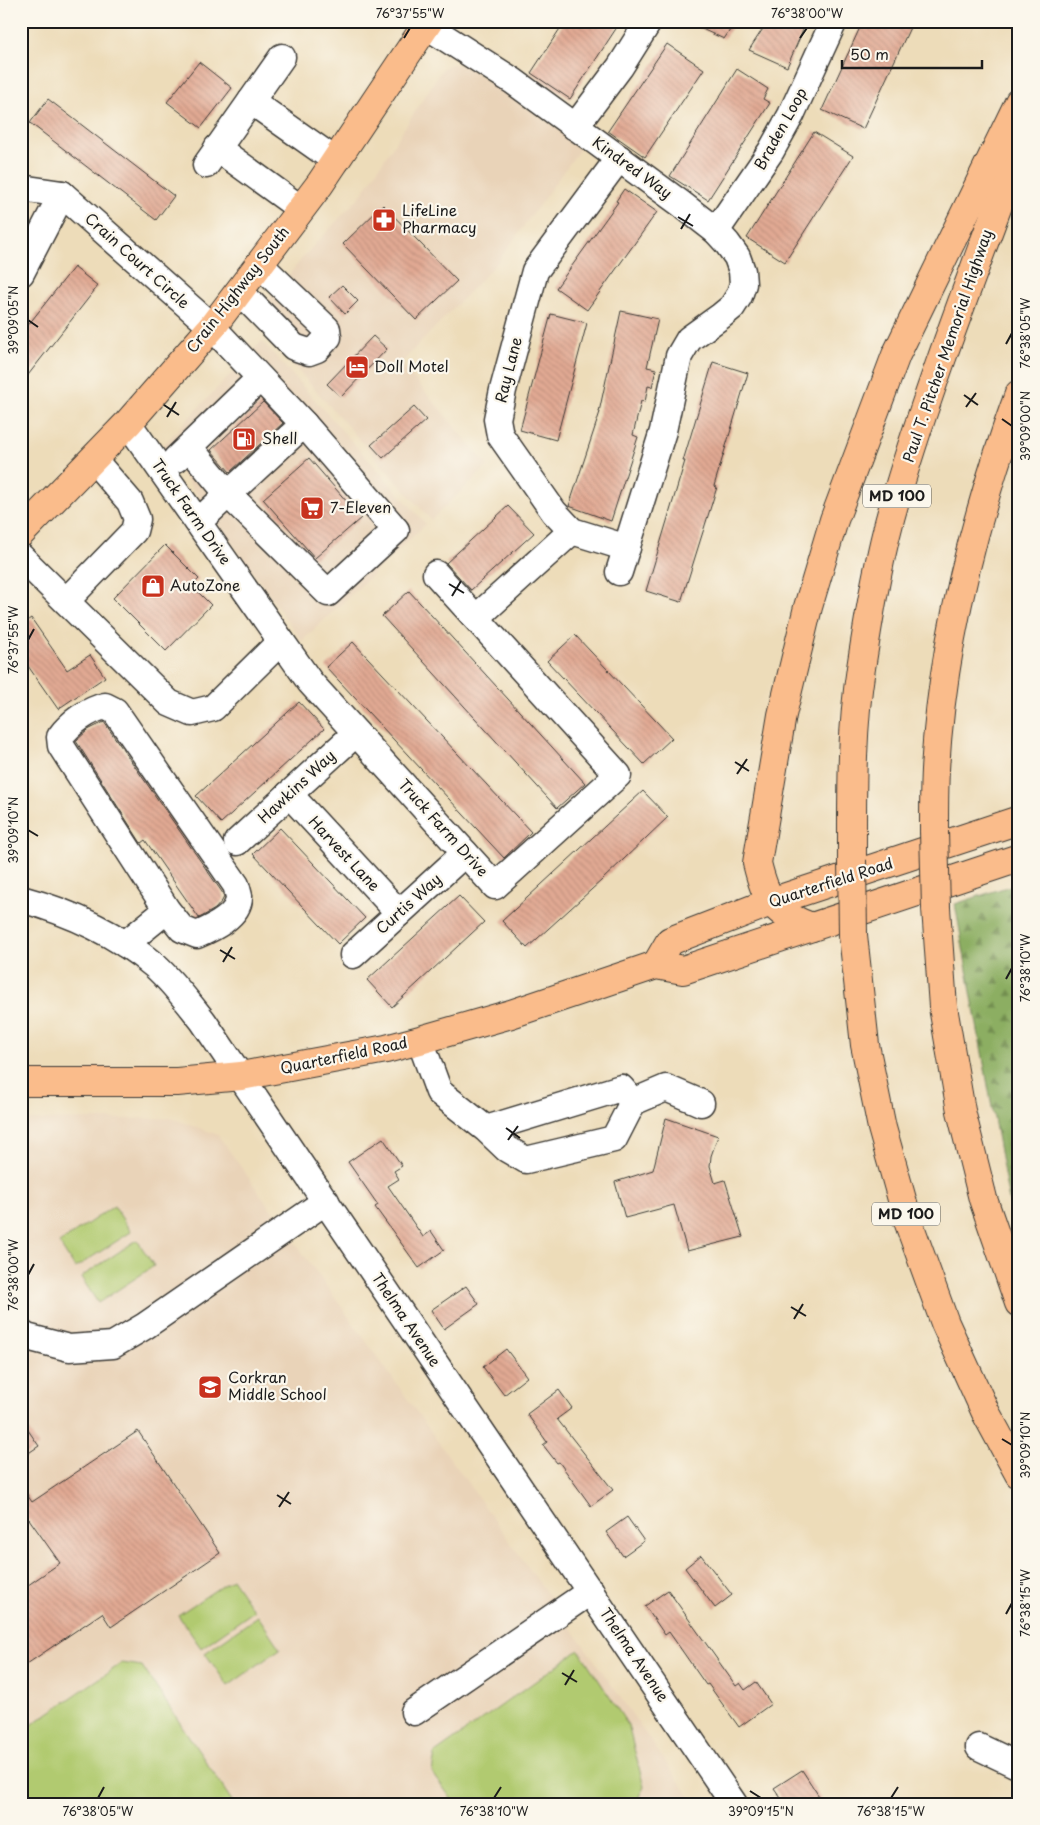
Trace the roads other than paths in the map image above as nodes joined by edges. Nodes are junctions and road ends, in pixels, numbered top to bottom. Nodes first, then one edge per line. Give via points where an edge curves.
1 (650, 21) edge
2 (834, 21) edge
3 (426, 22) edge
4 (282, 57) dead end
5 (251, 101) junction
6 (1019, 102) edge
7 (575, 127) junction
8 (1019, 149) edge
9 (619, 158) junction
10 (336, 161) junction
11 (21, 188) edge
12 (62, 194) junction
13 (301, 209) junction
14 (716, 231) junction
15 (260, 264) junction
16 (21, 273) edge
17 (239, 291) junction
18 (212, 327) junction
19 (260, 378) junction
20 (1019, 394) edge
21 (128, 422) junction
22 (304, 424) junction
23 (189, 446) junction
24 (93, 459) junction
25 (163, 472) junction
26 (228, 494) junction
27 (198, 522) junction
28 (572, 531) junction
29 (21, 533) edge
30 (21, 557) edge
31 (623, 560) joint
32 (436, 574) dead end
33 (66, 601) junction
34 (476, 618) junction
35 (281, 641) junction
36 (356, 733) junction
37 (289, 794) junction
38 (1019, 820) edge
39 (237, 842) dead end
40 (465, 853) junction
41 (1019, 858) edge
42 (21, 899) edge
43 (771, 902) junction
44 (166, 910) junction
45 (399, 913) junction
46 (812, 927) junction
47 (125, 944) junction
48 (353, 955) dead end
49 (656, 965) junction
50 (420, 1040) junction
51 (241, 1076) junction
52 (21, 1082) edge
53 (633, 1102) junction
54 (701, 1103) dead end
55 (486, 1129) junction
56 (326, 1201) junction
57 (1019, 1303) edge
58 (21, 1333) edge
59 (1019, 1474) edge
60 (591, 1591) junction
61 (414, 1712) dead end
62 (979, 1747) dead end
63 (1019, 1766) edge
64 (734, 1804) edge

1 - 7 street
2 - 14 street, Braden Loop via 792,115 771,152
3 - 7 street, Kindred Way
3 - 10 main road, Crain Highway South
4 - 5 street
5 - 10 street
5 - 13 street via 211,156
6 - 43 main road via 896,354 834,520 808,607 782,715 757,862
7 - 9 street, Kindred Way
8 - 59 main road, Paul T. Pitcher Memorial Highway / MD 100, bridge via 926,404 897,496 862,661 852,759 853,935 865,1045 882,1128 908,1221 945,1323 986,1413
9 - 14 street, Kindred Way
9 - 28 street, Ray Lane via 535,271 497,418 500,435 554,512
10 - 13 main road, Crain Highway South
11 - 12 street
12 - 16 street
12 - 18 street, Crain Court Circle
13 - 15 main road, Crain Highway South
14 - 31 street, Kindred Way via 737,257 742,272 739,296 722,316 697,332 683,346 661,439
15 - 17 main road, Crain Highway South
15 - 17 street via 327,329 328,337 317,349 309,352 294,346
17 - 18 main road, Crain Highway South
18 - 19 street, Crain Court Circle
18 - 21 main road, Crain Highway South
19 - 22 street, Crain Court Circle
19 - 23 street
20 - 57 main road, bridge via 976,523 956,609 942,696 935,771 934,831 943,1007 961,1111 983,1199
21 - 24 main road, Crain Highway South
21 - 25 street, Truck Farm Drive
22 - 26 street
22 - 26 street, Crain Court Circle via 396,530 328,593
23 - 25 street
23 - 26 street
24 - 29 main road, Crain Highway South
24 - 33 street via 130,502 137,518 134,531
25 - 27 street, Truck Farm Drive
26 - 27 street
27 - 35 street, Truck Farm Drive
28 - 31 street, Ray Lane
28 - 34 street
30 - 33 street
32 - 34 street, Truck Farm Drive
33 - 35 street via 169,703 192,713 213,708
34 - 40 street, Truck Farm Drive via 618,775 495,886
35 - 36 street, Truck Farm Drive via 310,682
36 - 37 street, Hawkins Way
36 - 40 street, Truck Farm Drive
37 - 39 street, Hawkins Way
37 - 45 street, Harvest Lane
38 - 43 main road, Quarterfield Road
40 - 45 street, Curtis Way
41 - 46 main road, Quarterfield Road
42 - 47 street, Thelma Avenue via 89,924
43 - 46 main road via 796,922
43 - 49 main road, Quarterfield Road via 670,941
44 - 44 street via 182,929 197,935 218,926 236,909 239,898 236,885 115,711 106,706 94,709 66,730 60,738 61,746
44 - 47 street
45 - 48 street, Curtis Way
46 - 49 main road, Quarterfield Road via 683,970
47 - 51 street, Thelma Avenue via 177,988
49 - 50 main road, Quarterfield Road via 511,1014
50 - 51 main road, Quarterfield Road
50 - 55 street via 439,1092
51 - 52 main road, Quarterfield Road via 168,1082
51 - 56 street, Thelma Avenue
53 - 54 street via 666,1088
53 - 55 street via 621,1088
53 - 55 street via 614,1139 526,1160 507,1149
56 - 58 street via 113,1345 69,1348
56 - 60 street, Thelma Avenue
60 - 61 street
60 - 64 street, Thelma Avenue
62 - 63 street

